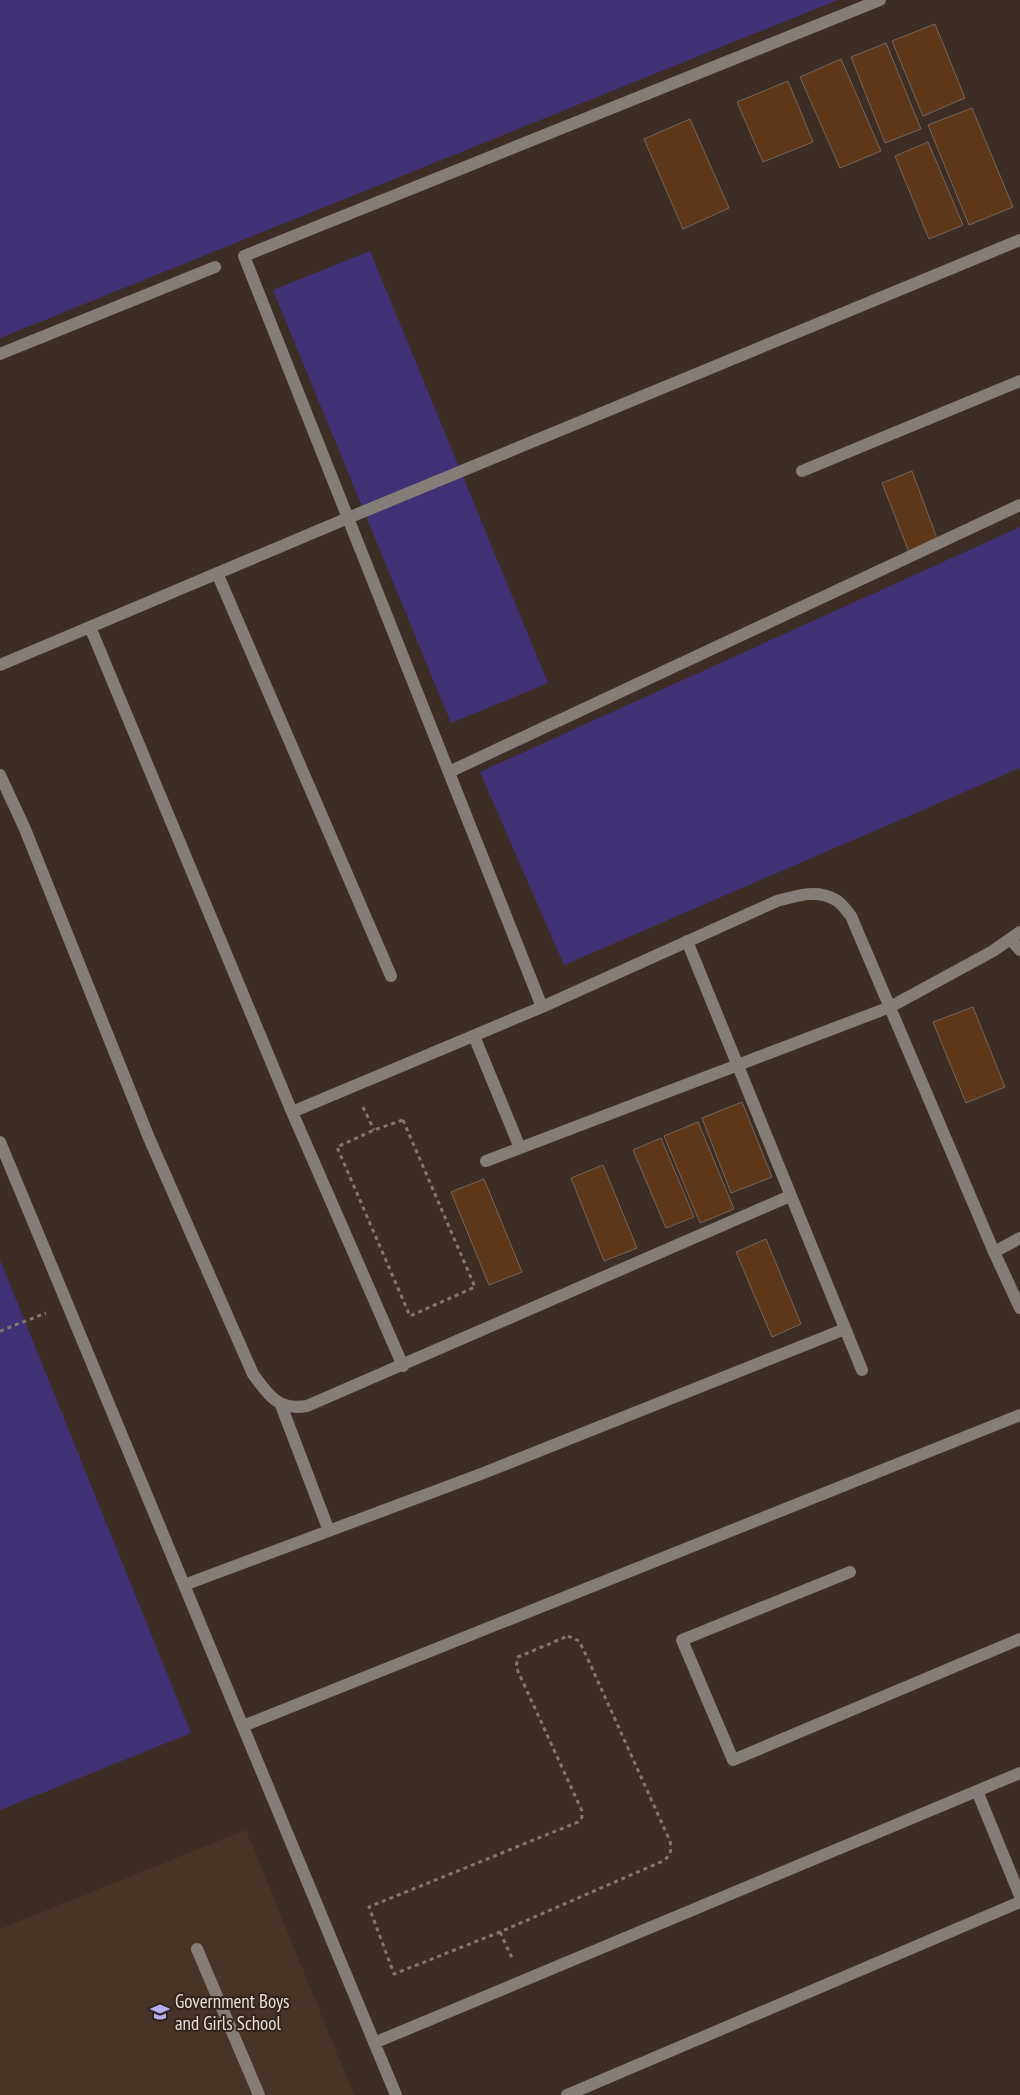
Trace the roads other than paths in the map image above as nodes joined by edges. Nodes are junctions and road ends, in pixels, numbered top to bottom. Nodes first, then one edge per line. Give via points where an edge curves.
1 (880, 0) edge
2 (1020, 240) edge
3 (215, 267) dead end
4 (0, 354) edge
5 (1020, 381) edge
6 (802, 471) dead end
7 (1020, 505) edge
8 (348, 518) junction
9 (217, 573) junction
10 (90, 627) junction
11 (0, 665) edge
12 (449, 772) junction
13 (0, 774) edge
14 (1015, 936) edge
15 (687, 942) junction
16 (1020, 950) edge
17 (390, 976) dead end
18 (542, 1007) junction
19 (890, 1007) junction
20 (474, 1036) junction
21 (738, 1064) junction
22 (292, 1112) junction
23 (0, 1142) edge
24 (520, 1148) junction
25 (486, 1161) dead end
26 (790, 1196) junction
27 (1020, 1238) edge
28 (994, 1252) junction
29 (1020, 1308) edge
30 (845, 1329) junction
31 (403, 1366) junction
32 (862, 1370) dead end
33 (281, 1405) junction
34 (1020, 1415) edge
35 (329, 1531) junction
36 (850, 1572) dead end
37 (184, 1585) junction
38 (1020, 1639) edge
39 (243, 1726) junction
40 (1020, 1773) edge
41 (977, 1791) junction
42 (1020, 1896) edge
43 (1020, 1902) edge
44 (197, 1949) dead end
45 (374, 2043) junction
46 (259, 2095) edge
47 (396, 2095) edge
48 (567, 2095) edge

1 - 8 street via 244,256
2 - 8 street
3 - 4 street
5 - 6 street
7 - 12 street
8 - 9 street
8 - 12 street
9 - 10 street
9 - 17 street
10 - 11 street
10 - 22 street
12 - 18 street
13 - 33 street via 150,1138 252,1374 268,1395
14 - 16 street
14 - 19 street
15 - 18 street
15 - 19 street via 777,901 805,893 821,894 836,899 851,916
15 - 21 street
18 - 20 street
19 - 21 street
19 - 28 street
20 - 22 street
20 - 24 street
21 - 24 street
21 - 26 street
22 - 31 street
23 - 37 street
24 - 25 street
26 - 30 street
26 - 31 street
27 - 28 street
28 - 29 street
30 - 32 street
30 - 35 street via 482,1474
31 - 33 street via 307,1406
33 - 35 street
34 - 39 street
35 - 37 street
36 - 38 street via 682,1640 733,1760
37 - 39 street
39 - 45 street
40 - 41 street
41 - 42 street
41 - 45 street
43 - 48 street
44 - 46 street
45 - 47 street

